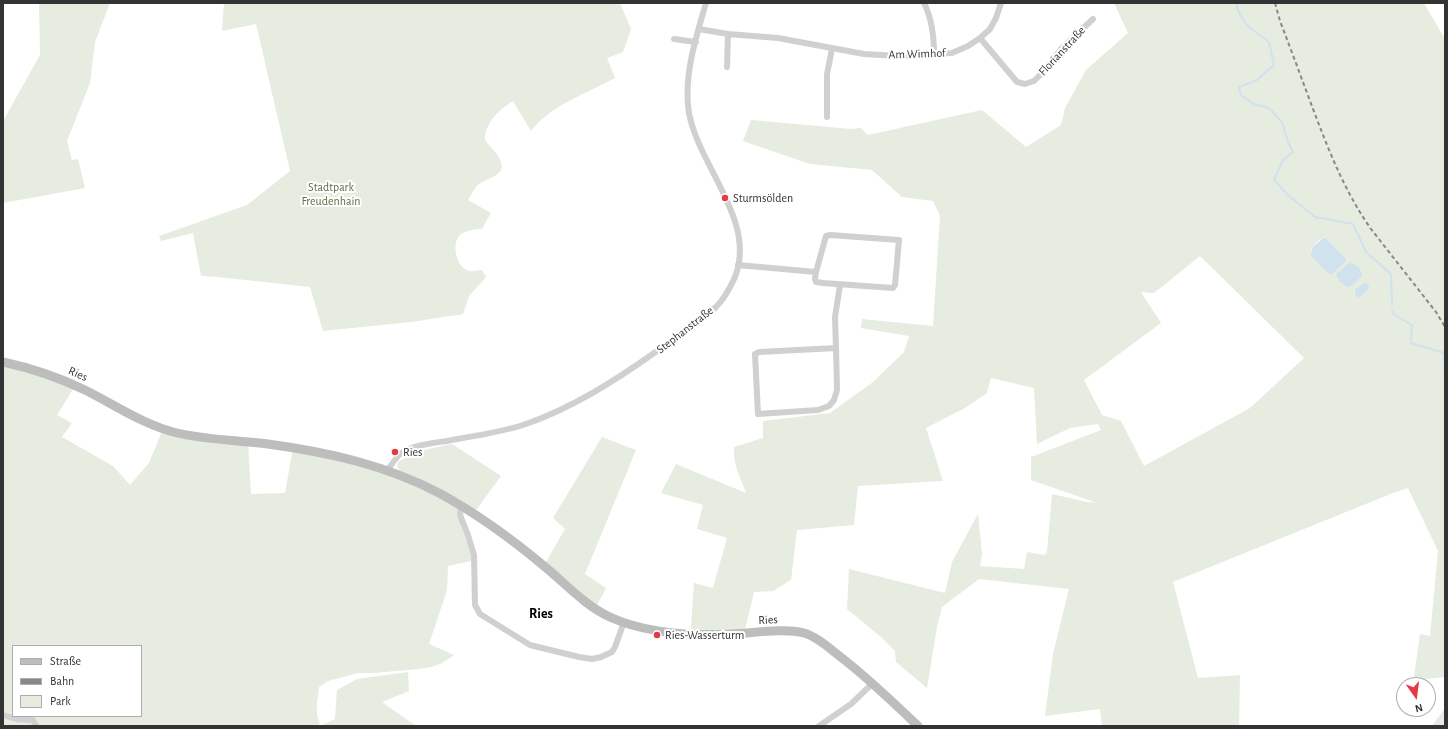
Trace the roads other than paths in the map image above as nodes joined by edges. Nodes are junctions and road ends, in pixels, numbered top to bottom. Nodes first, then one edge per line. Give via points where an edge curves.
1 (706, 3) edge
2 (924, 3) edge
3 (1001, 3) edge
4 (1092, 19) dead end
5 (699, 29) junction
6 (728, 34) junction
7 (980, 38) junction
8 (674, 39) dead end
9 (696, 42) junction
10 (832, 48) junction
11 (934, 54) junction
12 (727, 67) dead end
13 (827, 117) dead end
14 (738, 265) junction
15 (816, 272) junction
16 (840, 285) junction
17 (836, 348) junction
18 (3, 362) edge
19 (387, 471) junction
20 (461, 506) junction
21 (624, 622) junction
22 (873, 683) junction
23 (3, 715) edge
24 (36, 726) edge
25 (818, 726) edge
26 (918, 726) edge

1 - 5 street, Stephanstraße
2 - 11 street via 931,19
3 - 7 street, Am Wimhof via 990,29
4 - 7 street, Florianstraße via 1061,49 1034,81 1026,84 1017,82
5 - 6 street, Am Wimhof
5 - 9 street, Stephanstraße
6 - 10 street, Am Wimhof via 778,38
6 - 12 street
7 - 11 street, Am Wimhof via 952,53
8 - 9 street
9 - 14 street, Stephanstraße via 688,84 689,111 699,145 737,226 740,243
10 - 11 street, Am Wimhof via 864,54
10 - 13 street via 827,74
14 - 15 street
14 - 19 street, Stephanstraße via 728,291 702,319 615,379 562,408 521,426 411,449 394,460
15 - 16 street via 816,282
15 - 16 street via 826,236 898,240 893,288
16 - 17 street via 835,317
17 - 17 street via 755,354 758,414 818,410 829,406 837,390
18 - 19 street, Ries via 66,381 147,422 177,433 334,455
19 - 20 street, Ries
20 - 21 street, Ries via 544,565 588,604
20 - 21 street via 460,515 474,555 475,605 480,614 530,645 592,659 612,652
21 - 22 street, Ries via 662,631 707,635 801,632 822,642
22 - 25 street via 850,704
22 - 26 street, Ries
23 - 24 street via 33,720

